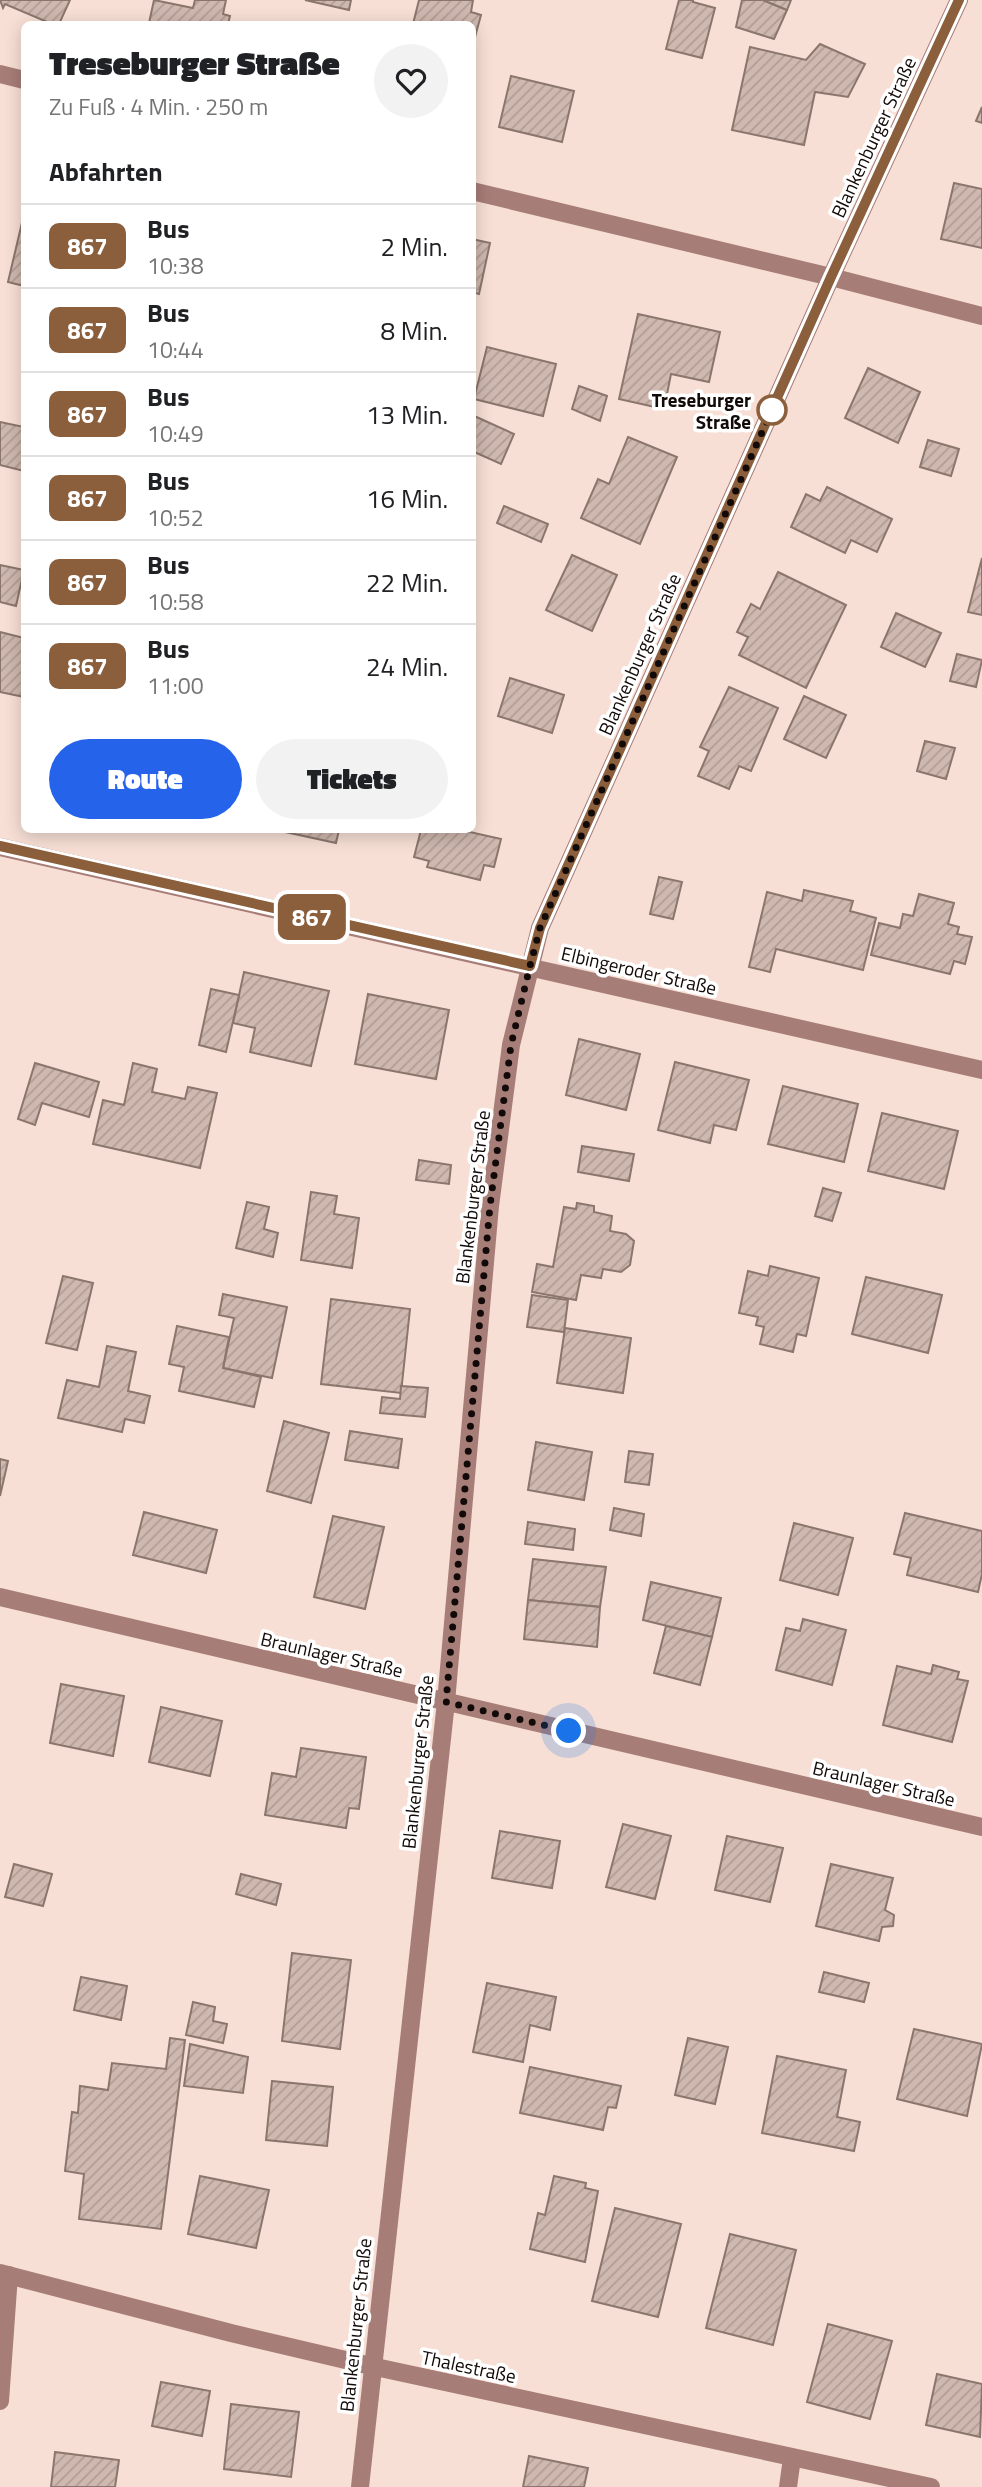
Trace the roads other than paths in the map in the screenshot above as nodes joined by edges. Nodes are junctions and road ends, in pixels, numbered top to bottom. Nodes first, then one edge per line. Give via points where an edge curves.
1 (959, 0) edge
2 (0, 74) edge
3 (21, 79) edge
4 (476, 192) edge
5 (831, 277) junction
6 (982, 316) edge
7 (0, 846) edge
8 (530, 966) junction
9 (982, 1070) edge
10 (0, 1597) edge
11 (446, 1702) junction
12 (982, 1827) edge
13 (5, 2274) edge
14 (371, 2366) junction
15 (0, 2401) edge
16 (792, 2458) junction
17 (360, 2487) edge
18 (788, 2487) edge
19 (931, 2487) edge

1 - 5 street, Blankenburger Straße
2 - 3 street
4 - 5 street
5 - 6 street
5 - 8 street, Blankenburger Straße via 540,928
7 - 8 street, Elbingeroder Straße
8 - 9 street, Elbingeroder Straße
8 - 11 street, Blankenburger Straße via 511,1045 490,1206
10 - 11 street, Braunlager Straße
11 - 12 street, Braunlager Straße
11 - 14 street, Blankenburger Straße
13 - 14 street, Thalestraße
13 - 15 street
14 - 16 street, Thalestraße
14 - 17 street, Blankenburger Straße
16 - 18 street
16 - 19 street, Thalestraße

